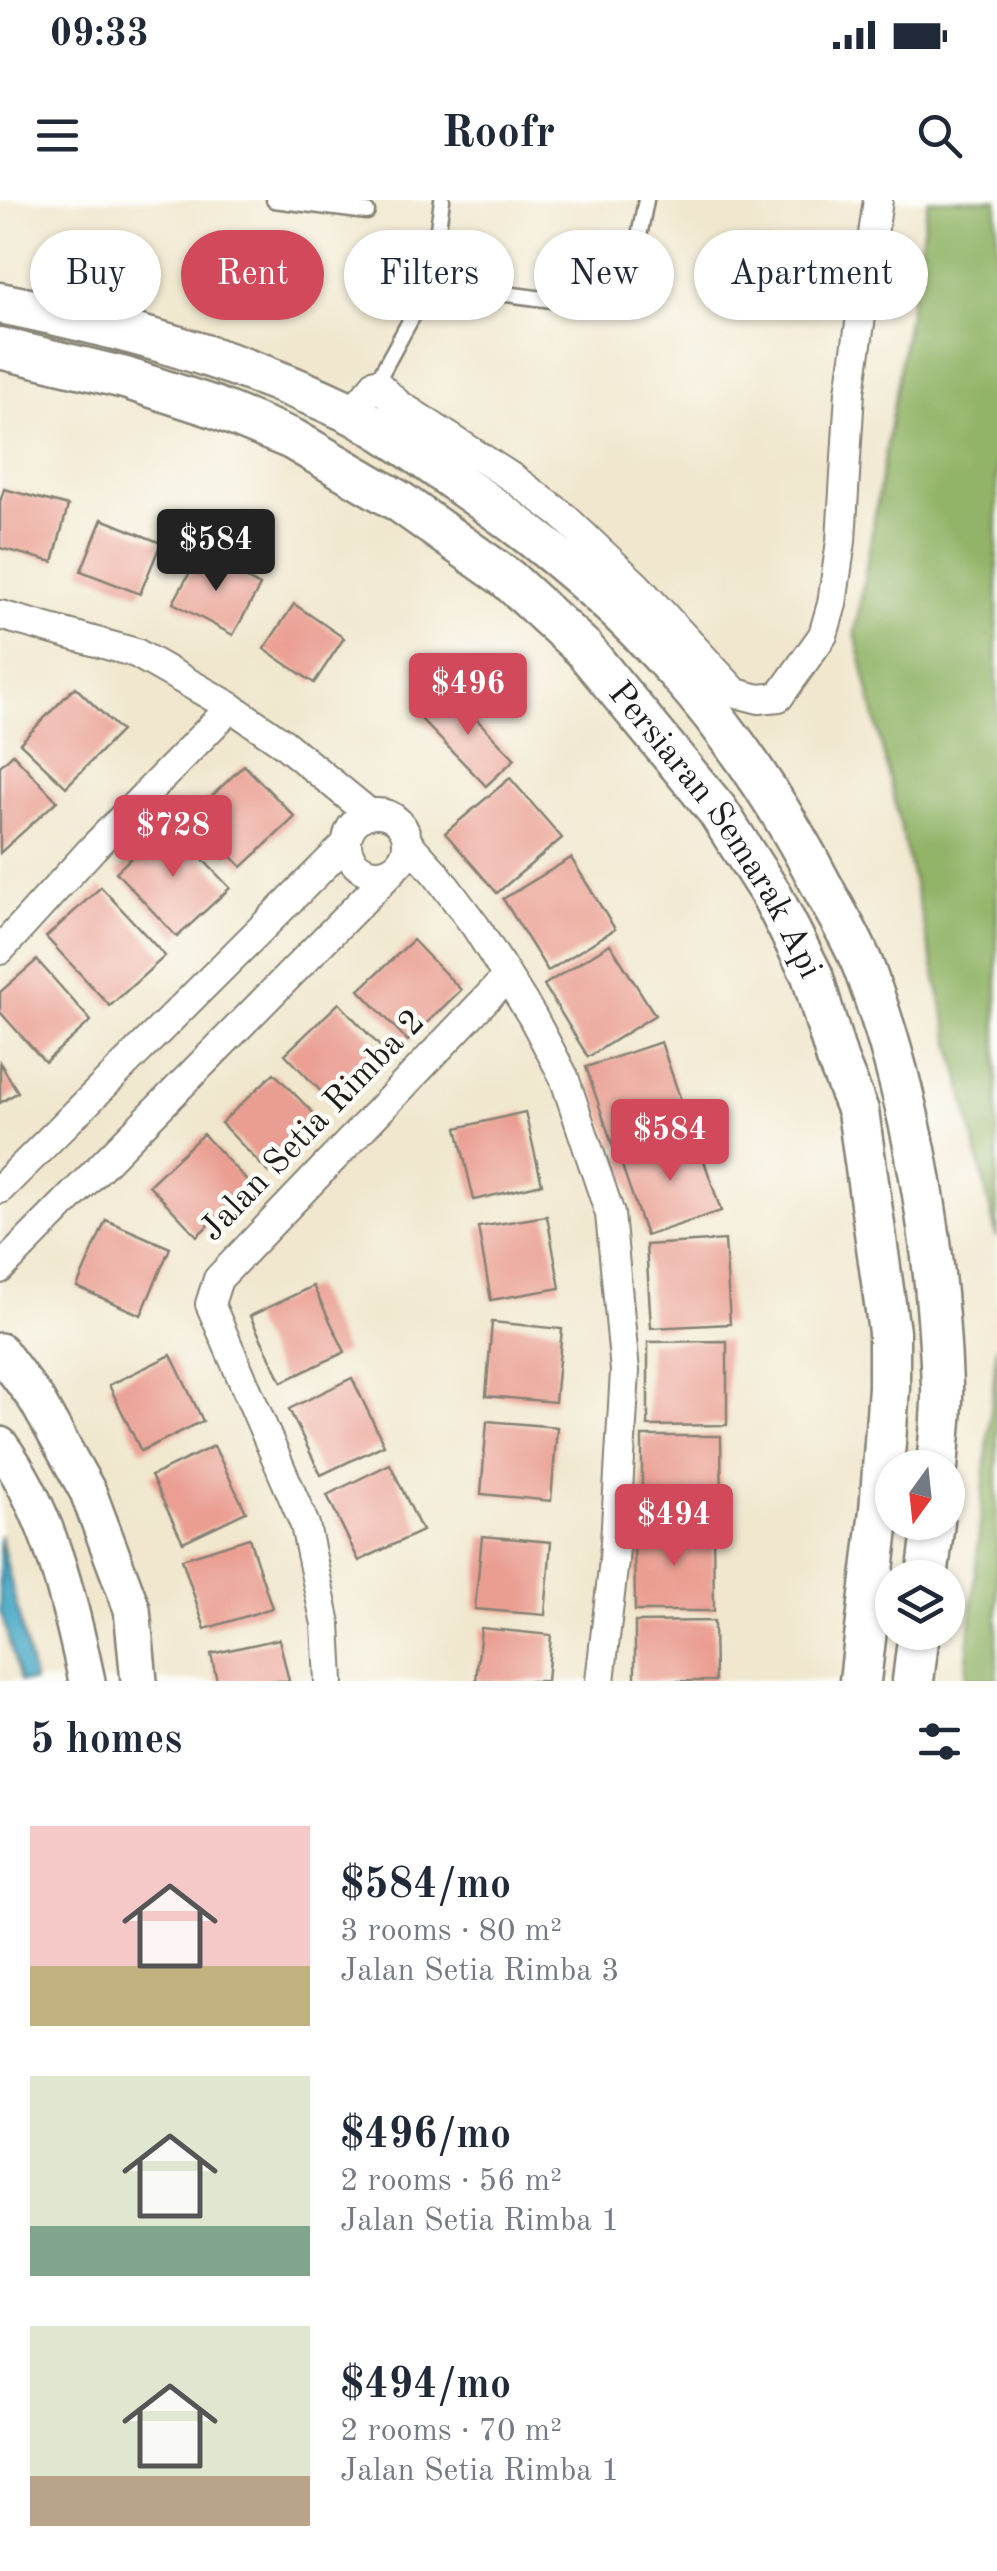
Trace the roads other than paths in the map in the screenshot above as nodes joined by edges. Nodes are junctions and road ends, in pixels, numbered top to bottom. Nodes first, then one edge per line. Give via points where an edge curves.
1 (274, 200) edge
2 (442, 200) edge
3 (646, 200) edge
4 (878, 200) edge
5 (367, 212) dead end
6 (438, 230) edge
7 (514, 295) edge
8 (0, 303) edge
9 (409, 320) edge
10 (0, 348) edge
11 (364, 398) junction
12 (0, 615) edge
13 (231, 707) junction
14 (370, 814) junction
15 (408, 843) junction
16 (346, 844) junction
17 (393, 870) junction
18 (0, 950) edge
19 (506, 977) junction
20 (0, 1189) edge
21 (2, 1264) edge
22 (0, 1351) edge
23 (0, 1445) edge
24 (938, 1450) edge
25 (917, 1650) edge
26 (88, 1681) edge
27 (139, 1681) edge
28 (330, 1681) edge
29 (600, 1681) edge
30 (860, 1681) edge
31 (913, 1681) edge

1 - 5 lane
2 - 6 lane
3 - 7 lane via 630,289 620,301 605,307
4 - 11 street via 850,392 832,604 823,635 779,697 736,693 561,514 398,404
8 - 11 main road, Persiaran Semarak Api
9 - 11 lane
10 - 30 main road, Persiaran Semarak Api via 214,408 292,439 400,502 508,580 583,648 718,810 812,976 858,1111 889,1332 880,1511
11 - 24 main road, Persiaran Semarak Api via 616,607 674,665 791,825 864,968 902,1090 929,1247 942,1388
12 - 13 street via 136,653
13 - 14 street
13 - 18 street
14 - 15 street via 396,820
14 - 16 street via 353,825
15 - 17 street
15 - 19 street via 476,927
16 - 17 street via 357,866
16 - 20 street
17 - 21 street
19 - 28 street, Jalan Setia Rimba 2 via 218,1278 210,1304 304,1525 326,1624
19 - 29 street via 564,1077 610,1214 626,1371
22 - 27 street via 36,1399 88,1492 132,1610
23 - 26 street via 64,1579
25 - 31 main road

